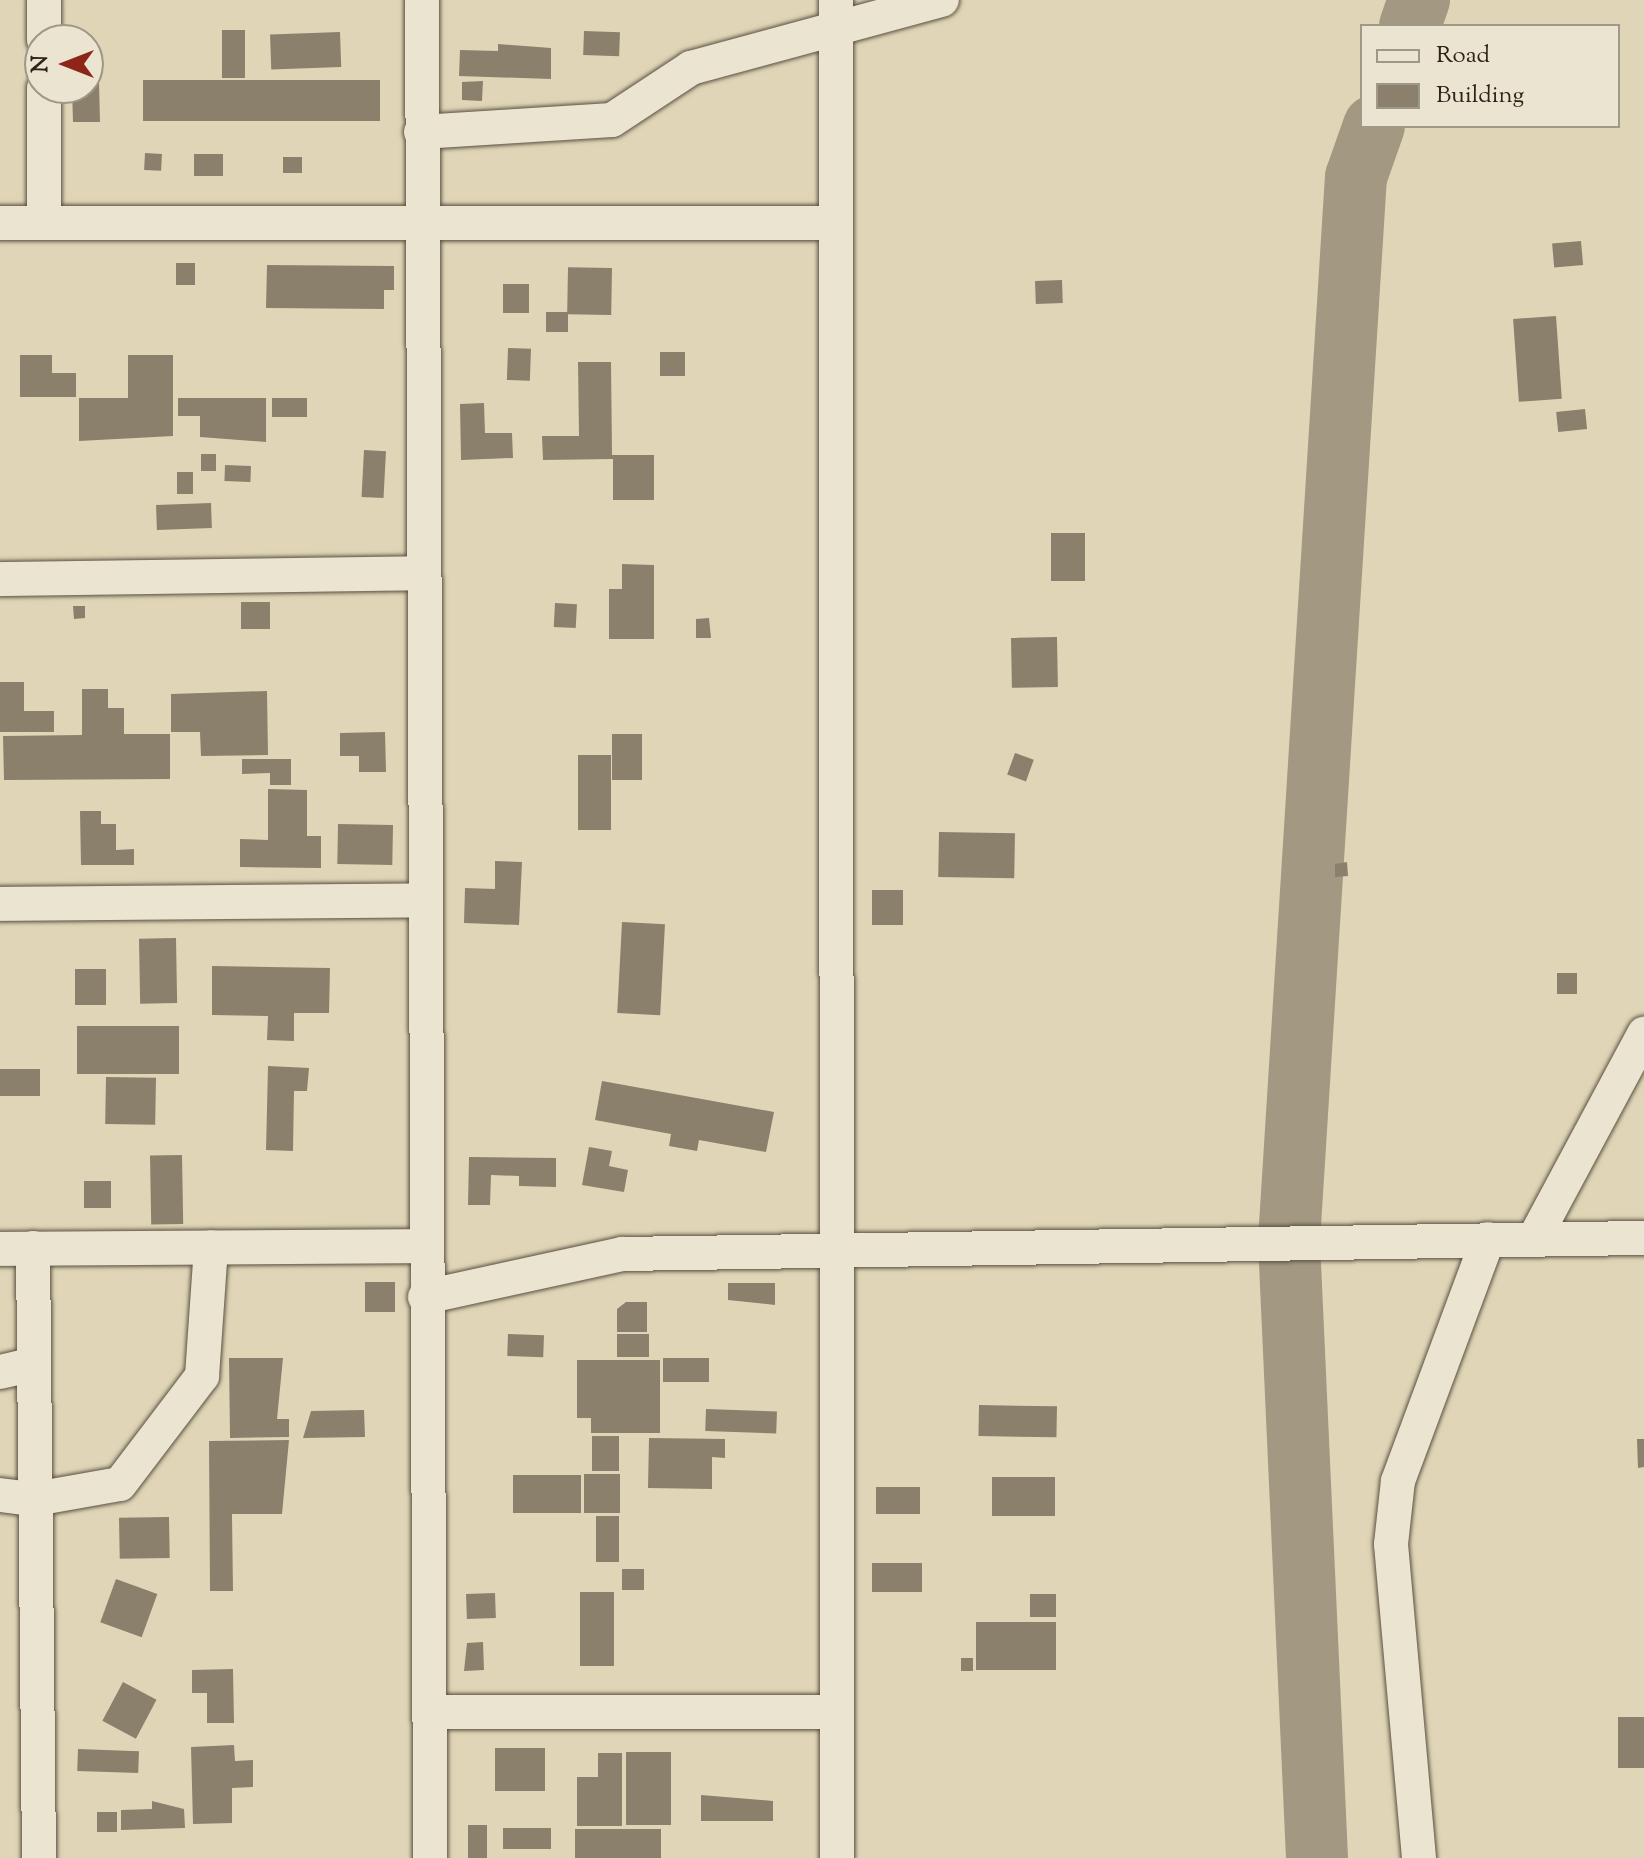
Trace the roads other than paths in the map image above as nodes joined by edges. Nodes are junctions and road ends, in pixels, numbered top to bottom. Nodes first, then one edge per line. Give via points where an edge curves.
1 (44, 0) edge
2 (422, 0) edge
3 (942, 0) edge
4 (836, 16) edge
5 (44, 24) edge
6 (44, 104) edge
7 (421, 132) junction
8 (0, 223) edge
9 (44, 223) junction
10 (835, 223) junction
11 (421, 224) junction
12 (421, 573) junction
13 (0, 579) edge
14 (423, 900) junction
15 (0, 904) edge
16 (1644, 1034) edge
17 (1644, 1238) edge
18 (1488, 1239) junction
19 (1534, 1239) junction
20 (425, 1246) junction
21 (833, 1246) junction
22 (211, 1247) junction
23 (16, 1248) edge
24 (425, 1297) junction
25 (34, 1364) junction
26 (0, 1372) edge
27 (0, 1495) edge
28 (35, 1499) junction
29 (429, 1712) junction
30 (837, 1712) junction
31 (39, 1858) edge
32 (430, 1858) edge
33 (837, 1858) edge
34 (1419, 1858) edge

1 - 5 street
2 - 7 street
3 - 4 street
4 - 7 street via 691,68 612,120
4 - 10 street
6 - 9 street
7 - 11 street
8 - 9 street
9 - 11 street
10 - 11 street
10 - 21 street
11 - 12 street
12 - 13 street
12 - 14 street
14 - 15 street
14 - 20 street
16 - 19 street
17 - 19 street
18 - 19 street
18 - 21 street
18 - 34 street via 1398,1481 1391,1544
20 - 22 street
20 - 24 street
21 - 24 street via 622,1254
21 - 30 street
22 - 23 street
22 - 28 street via 202,1376 120,1484
23 - 25 street
24 - 29 street
25 - 26 street
25 - 28 street
27 - 28 street
28 - 31 street
29 - 30 street
29 - 32 street
30 - 33 street

